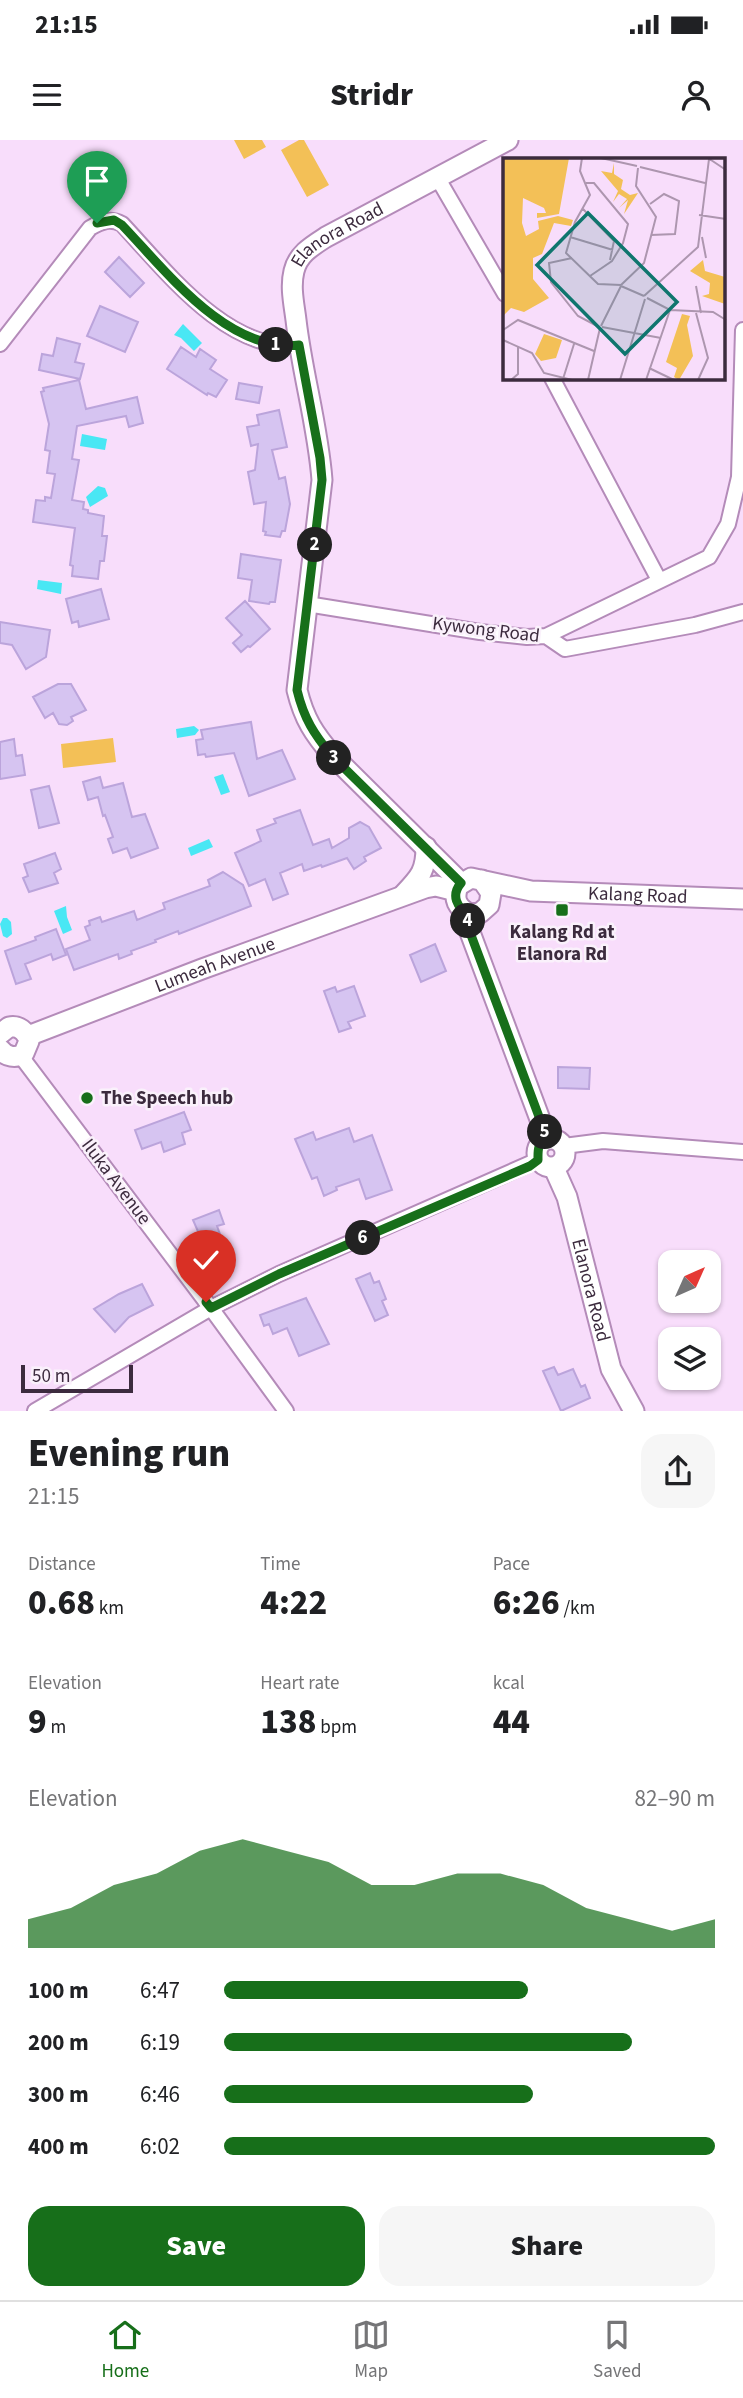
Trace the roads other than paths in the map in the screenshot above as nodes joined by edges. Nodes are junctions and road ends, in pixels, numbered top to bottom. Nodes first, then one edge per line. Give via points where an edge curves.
1 (508, 140) edge
2 (438, 177) junction
3 (503, 291) edge
4 (743, 330) edge
5 (0, 344) edge
6 (299, 345) junction
7 (553, 380) edge
8 (659, 580) junction
9 (307, 604) junction
10 (743, 612) edge
11 (546, 636) junction
12 (426, 847) junction
13 (459, 887) junction
14 (403, 895) junction
15 (743, 899) edge
16 (482, 901) junction
17 (0, 1035) edge
18 (28, 1036) junction
19 (20, 1055) junction
20 (555, 1142) junction
21 (743, 1152) edge
22 (546, 1164) junction
23 (211, 1308) junction
24 (35, 1411) edge
25 (286, 1411) edge
26 (634, 1411) edge

1 - 2 street, Elanora Road
2 - 3 street
2 - 6 street, Elanora Road via 304,252 294,269 292,287
4 - 8 street via 739,477 728,524 709,557
5 - 6 street via 90,228 114,220 193,299 229,326 260,342
6 - 9 street, Elanora Road via 322,480
7 - 8 street
8 - 11 street
9 - 11 street, Kywong Road via 480,632
9 - 12 street, Elanora Road via 297,690 303,713 332,756
10 - 11 street, Kywong Road via 565,649
12 - 13 street, Elanora Road
12 - 14 street via 426,865
13 - 14 street
13 - 16 street, Kalang Road via 471,878
13 - 16 street, Elanora Road via 458,906
14 - 18 street, Lumeah Avenue
15 - 16 street, Kalang Road via 531,891
16 - 20 street via 468,927
17 - 18 street via 14,1026
17 - 19 street via 11,1057
18 - 19 street
19 - 23 street, Iluka Avenue
20 - 21 street via 603,1141
20 - 22 street via 562,1161
22 - 23 street via 279,1274
22 - 26 street, Elanora Road via 567,1197 611,1369
23 - 24 street
23 - 25 street, Iluka Avenue

